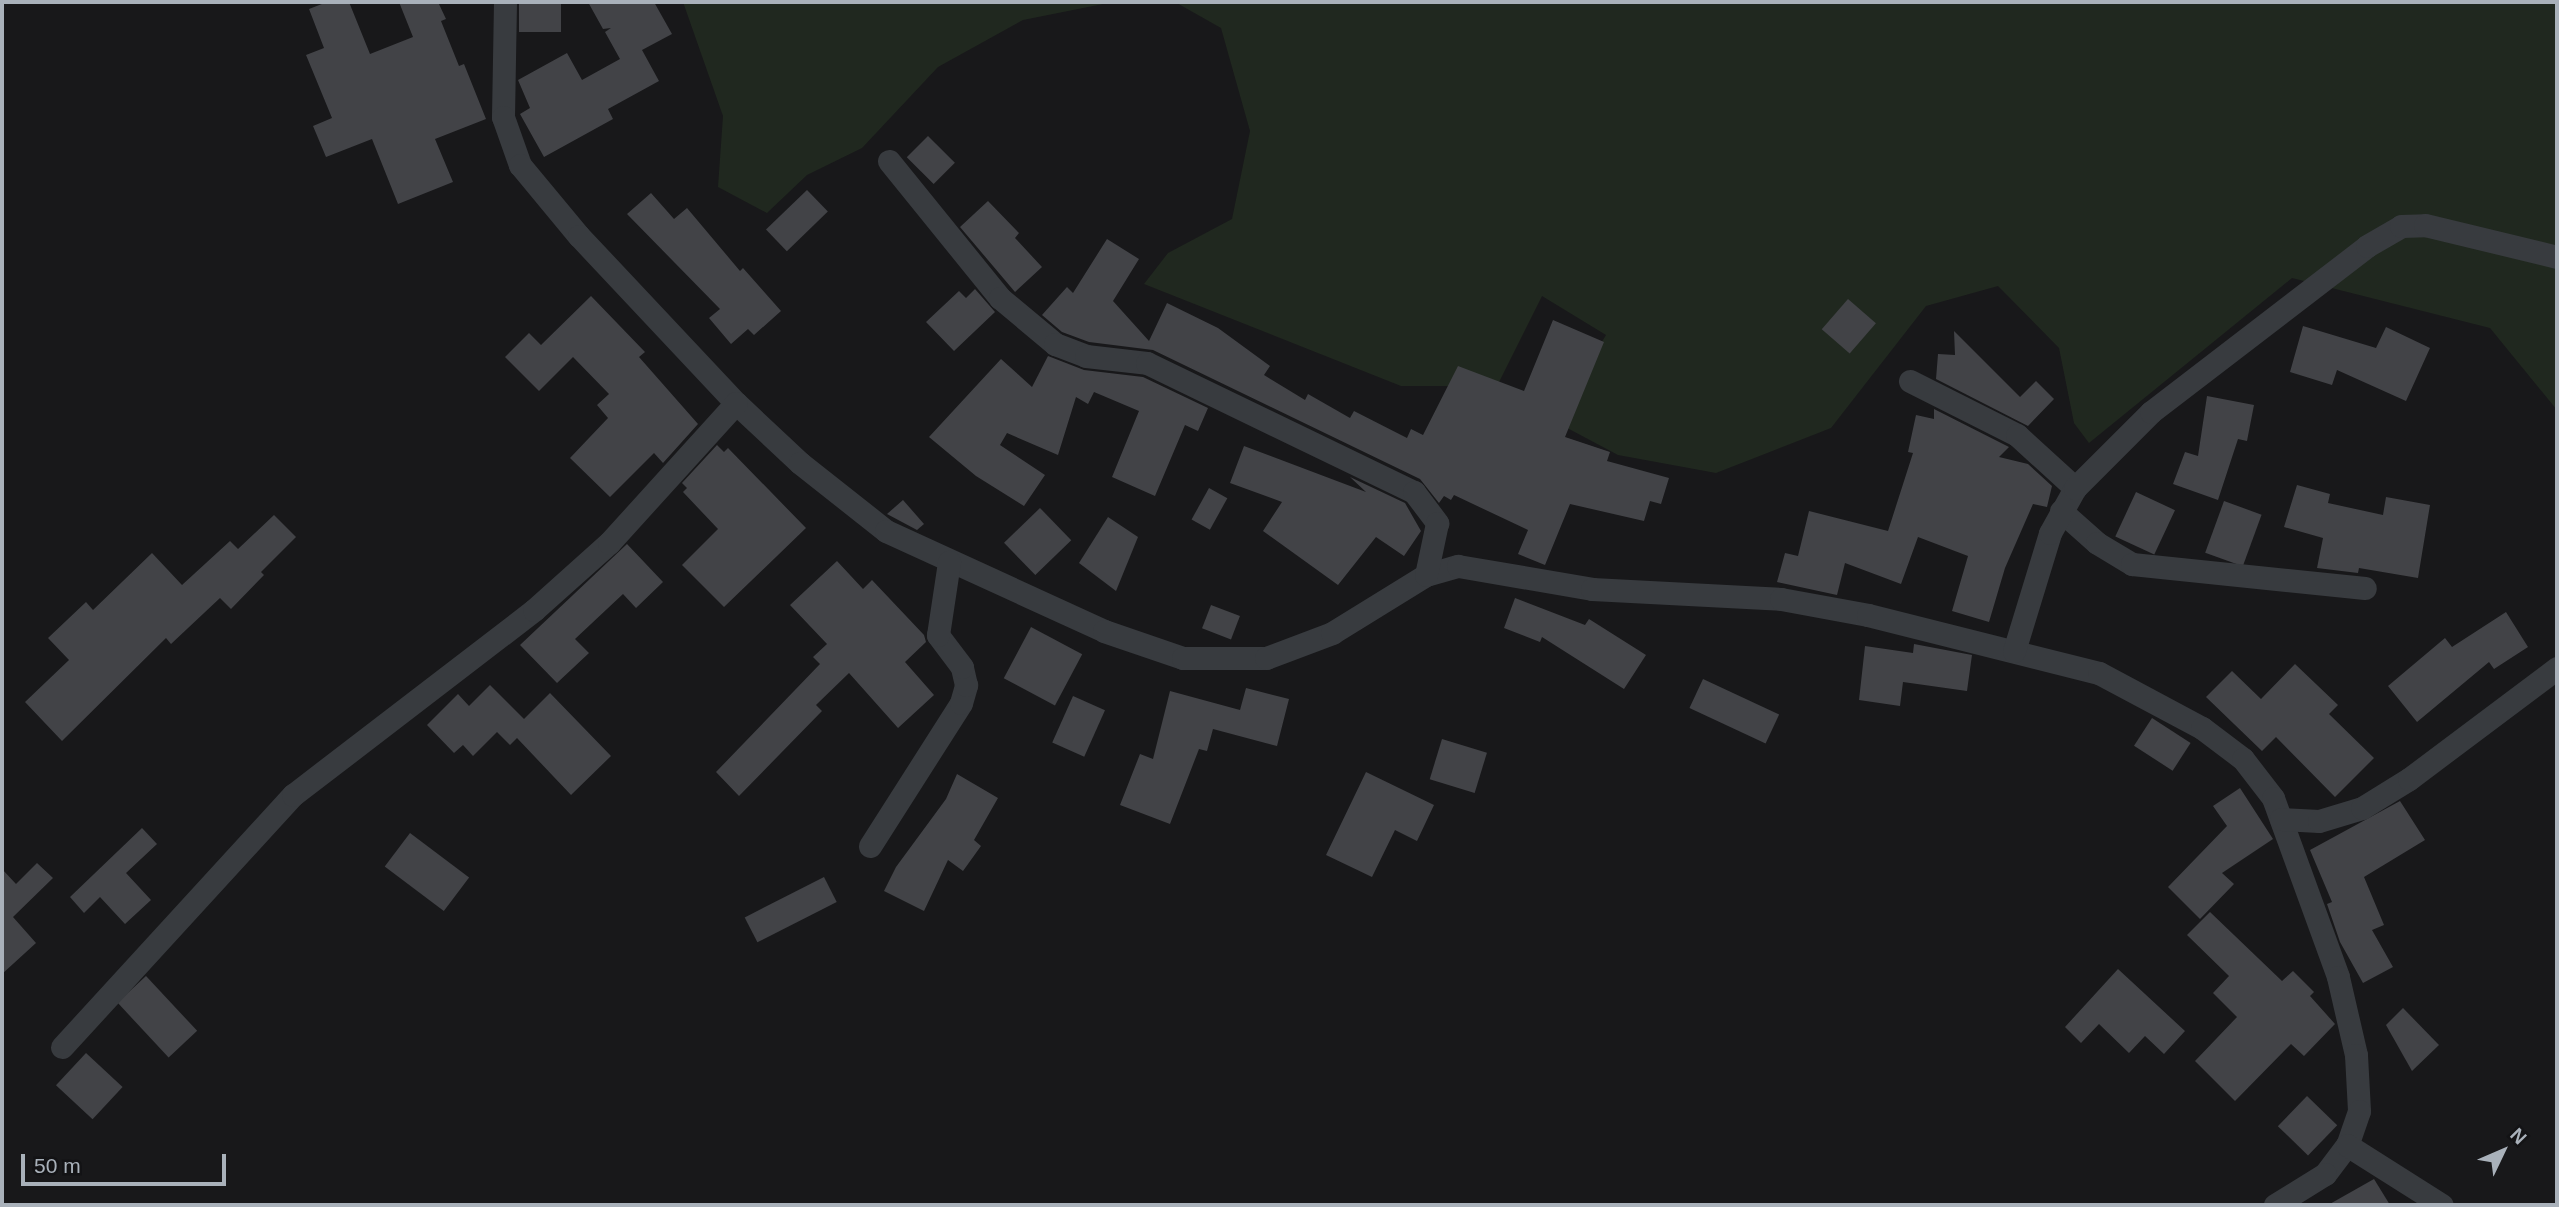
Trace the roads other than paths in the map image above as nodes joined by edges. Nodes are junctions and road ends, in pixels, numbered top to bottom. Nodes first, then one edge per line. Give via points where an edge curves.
1 (505, 2) edge
2 (889, 161) dead end
3 (2557, 257) edge
4 (1910, 381) dead end
5 (736, 403) junction
6 (2075, 488) junction
7 (2061, 511) junction
8 (949, 562) junction
9 (1426, 575) junction
10 (2365, 588) dead end
11 (2014, 651) junction
12 (2557, 668) edge
13 (2281, 819) junction
14 (870, 846) dead end
15 (62, 1047) dead end
16 (2347, 1145) junction
17 (2275, 1205) edge
18 (2442, 1205) edge

1 - 5 street via 503,117 520,164 579,236
2 - 9 street via 1000,298 1055,344 1086,356 1147,363 1414,492 1437,523
3 - 6 street via 2425,225 2387,232 2195,376 2128,433
4 - 6 street via 2017,435
5 - 8 street via 848,503 886,531
5 - 15 street via 608,542 534,610 293,795
6 - 7 street
7 - 10 street via 2097,543 2132,564
7 - 11 street via 2039,565
8 - 9 street via 1144,647 1183,658 1226,660 1266,658 1298,648
8 - 14 street via 938,635 962,667 966,685 961,703
9 - 11 street via 1458,566 1592,589 1781,598
11 - 13 street via 2099,673 2202,728 2254,771
12 - 13 street via 2409,779 2362,808 2319,821
13 - 16 street via 2350,1019 2359,1111
16 - 17 street via 2325,1174
16 - 18 street

